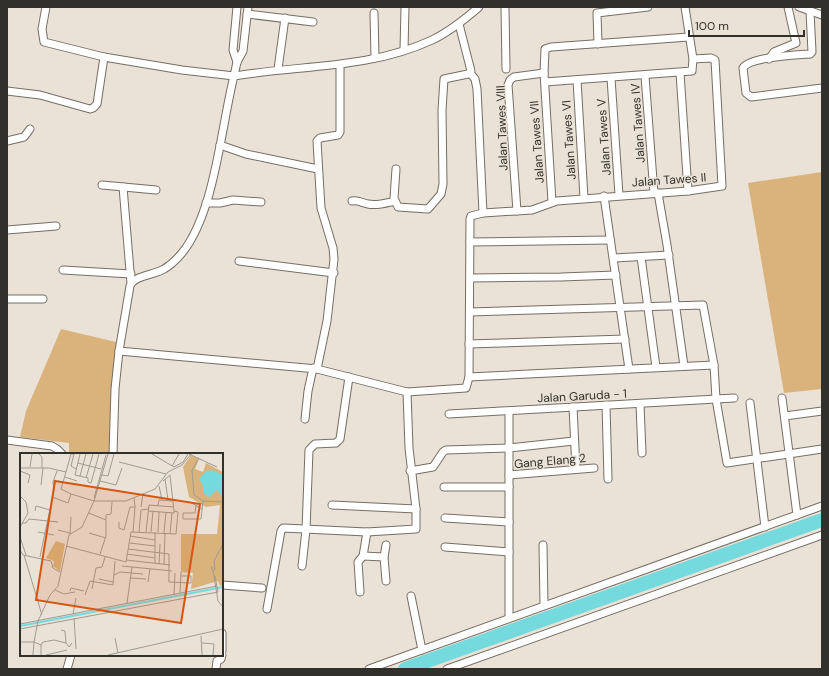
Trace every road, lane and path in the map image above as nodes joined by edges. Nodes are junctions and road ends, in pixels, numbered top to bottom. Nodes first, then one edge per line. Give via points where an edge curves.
1 (46, 7) edge
2 (237, 7) edge
3 (405, 7) edge
4 (479, 7) edge
5 (505, 7) edge
6 (648, 7) edge
7 (685, 7) edge
8 (788, 7) edge
9 (799, 7) edge
10 (614, 8) edge
11 (248, 10) edge
12 (810, 11) junction
13 (374, 13) dead end
14 (822, 15) edge
15 (285, 18) junction
16 (313, 22) dead end
17 (459, 24) junction
18 (689, 38) junction
19 (598, 44) junction
20 (404, 50) junction
21 (104, 57) junction
22 (375, 58) junction
23 (693, 59) junction
24 (769, 59) junction
25 (237, 62) junction
26 (340, 65) junction
27 (278, 69) junction
28 (506, 69) dead end
29 (470, 73) junction
30 (544, 73) junction
31 (680, 73) junction
32 (234, 76) junction
33 (646, 76) junction
34 (611, 78) junction
35 (577, 80) junction
36 (545, 82) junction
37 (822, 88) edge
38 (7, 91) edge
39 (30, 129) dead end
40 (7, 141) edge
41 (220, 145) junction
42 (318, 169) junction
43 (396, 169) dead end
44 (102, 185) dead end
45 (123, 187) junction
46 (156, 190) dead end
47 (688, 191) junction
48 (656, 193) junction
49 (619, 195) junction
50 (604, 196) junction
51 (584, 198) junction
52 (352, 201) dead end
53 (395, 201) junction
54 (261, 202) dead end
55 (552, 202) junction
56 (206, 203) junction
57 (517, 211) junction
58 (483, 213) junction
59 (56, 226) dead end
60 (7, 230) edge
61 (610, 240) junction
62 (470, 242) junction
63 (669, 255) junction
64 (641, 257) junction
65 (614, 258) junction
66 (239, 261) dead end
67 (63, 270) dead end
68 (334, 273) junction
69 (131, 274) junction
70 (616, 275) junction
71 (471, 278) junction
72 (131, 283) junction
73 (42, 298) dead end
74 (7, 299) edge
75 (676, 305) junction
76 (648, 306) junction
77 (621, 307) junction
78 (470, 312) junction
79 (625, 339) junction
80 (469, 344) junction
81 (119, 351) junction
82 (714, 364) junction
83 (684, 366) junction
84 (656, 367) junction
85 (315, 368) junction
86 (629, 369) junction
87 (469, 376) junction
88 (349, 377) junction
89 (407, 392) junction
90 (734, 398) dead end
91 (782, 398) dead end
92 (716, 399) junction
93 (750, 403) dead end
94 (640, 404) junction
95 (606, 405) junction
96 (573, 407) junction
97 (509, 411) junction
98 (822, 411) edge
99 (449, 414) dead end
100 (785, 416) junction
101 (305, 420) dead end
102 (7, 440) edge
103 (574, 441) junction
104 (509, 448) junction
105 (822, 449) edge
106 (61, 453) edge
107 (113, 453) edge
108 (642, 453) dead end
109 (790, 454) junction
110 (757, 460) junction
111 (594, 468) dead end
112 (576, 469) junction
113 (410, 471) junction
114 (509, 475) junction
115 (608, 479) dead end
116 (444, 487) dead end
117 (509, 487) junction
118 (332, 505) dead end
119 (822, 506) edge
120 (416, 509) junction
121 (797, 515) junction
122 (445, 518) dead end
123 (509, 522) junction
124 (765, 527) junction
125 (306, 530) junction
126 (367, 532) junction
127 (822, 535) edge
128 (386, 545) dead end
129 (543, 545) dead end
130 (445, 547) dead end
131 (509, 552) junction
132 (363, 556) junction
133 (384, 557) junction
134 (302, 566) dead end
135 (386, 581) dead end
136 (223, 585) edge
137 (262, 588) dead end
138 (360, 592) dead end
139 (411, 596) dead end
140 (544, 605) junction
141 (267, 609) dead end
142 (509, 618) junction
143 (422, 650) junction
144 (71, 656) edge
145 (222, 656) edge
146 (67, 669) edge
147 (216, 669) edge
148 (369, 669) edge
149 (447, 669) edge

1 - 21 street via 42,29 44,42
2 - 25 street via 233,50
3 - 20 street
4 - 17 street
5 - 28 street
6 - 10 street
7 - 18 street
8 - 24 street via 796,43 774,52
9 - 12 street
10 - 19 street via 597,13
11 - 15 street
11 - 25 street via 243,51
12 - 14 street
12 - 24 street via 810,54
13 - 22 street
15 - 16 street
15 - 27 street
17 - 20 street via 432,40
17 - 29 street
18 - 19 street
18 - 23 street
19 - 30 street, Jalan Tawes VII via 547,48 544,52
20 - 22 street
21 - 32 street
21 - 38 street via 97,104 93,108 40,95
22 - 26 street
23 - 31 street via 694,70
23 - 47 street, Jalan Tawes II via 715,60 723,184 720,188
24 - 37 street via 744,66 747,96
25 - 32 street
26 - 27 street
26 - 42 street via 340,132 338,135 318,139
27 - 32 street
29 - 53 street via 446,78 444,81 440,194 430,208 424,210 398,207
29 - 58 street via 475,79 477,89
30 - 36 street, Jalan Tawes VII
30 - 57 street, Jalan Tawes VIII via 514,77 508,85
31 - 33 street
31 - 47 street
32 - 41 street
33 - 34 street
33 - 48 street, Jalan Tawes IV
34 - 35 street
34 - 49 street, Jalan Tawes V
35 - 36 street
35 - 51 street, Jalan Tawes VI
36 - 55 street, Jalan Tawes VII
39 - 40 street via 24,137
41 - 42 street via 270,160
41 - 56 street
42 - 68 street via 322,214 334,253
43 - 53 street
44 - 45 street
45 - 46 street
45 - 69 street
47 - 48 street, Jalan Tawes II
48 - 49 street, Jalan Tawes II
48 - 63 street, Jalan Tawes IV
49 - 50 street, Jalan Tawes II
50 - 51 street, Jalan Tawes II
50 - 61 street
51 - 55 street, Jalan Tawes II
52 - 53 street via 374,204
54 - 56 street via 233,200
55 - 57 street, Jalan Tawes II via 536,209
56 - 72 street via 195,232 182,252 163,270
57 - 58 street, Jalan Tawes II
58 - 62 street via 474,214 470,219
59 - 60 street
61 - 62 street
61 - 65 street
62 - 71 street
63 - 64 street
63 - 75 street, Jalan Tawes IV
64 - 65 street
64 - 76 street
65 - 70 street
66 - 68 street
67 - 69 street
68 - 85 street via 327,321
69 - 72 street
70 - 71 street
70 - 77 street
71 - 78 street
72 - 81 street
73 - 74 street
75 - 76 street
75 - 82 street via 703,305
75 - 83 street, Jalan Tawes IV
76 - 77 street
76 - 84 street
77 - 78 street
77 - 79 street
78 - 80 street
79 - 80 street
79 - 86 street
80 - 87 street
81 - 85 street
81 - 107 street
82 - 83 street
82 - 92 street
83 - 84 street
84 - 86 street
85 - 88 street
85 - 101 street via 308,391
86 - 87 street
87 - 89 street via 468,387 463,389
88 - 89 street
88 - 125 street via 340,439 336,443 315,444 309,450
89 - 113 street
90 - 92 street, Jalan Garuda - 1
91 - 100 street
92 - 94 street, Jalan Garuda - 1
92 - 110 street via 725,460 729,463
93 - 110 street
94 - 95 street, Jalan Garuda - 1
94 - 108 street
95 - 96 street, Jalan Garuda - 1
95 - 115 street
96 - 97 street, Jalan Garuda - 1
96 - 103 street
97 - 99 street, Jalan Garuda - 1
97 - 104 street
98 - 100 street
100 - 109 street
102 - 106 street via 52,446
103 - 104 street
103 - 112 street
104 - 113 street via 446,450 432,467
104 - 114 street
105 - 109 street
109 - 110 street
109 - 121 street
110 - 124 street
111 - 112 street, Gang Elang 2
112 - 114 street, Gang Elang 2
113 - 120 street
114 - 117 street
116 - 117 street
117 - 123 street
118 - 120 street
119 - 121 street
120 - 126 street via 416,529
121 - 124 street
122 - 123 street
123 - 131 street
124 - 140 street
125 - 126 street
125 - 134 street
125 - 141 street via 288,527 281,531
126 - 132 street
127 - 149 street
128 - 133 street
129 - 140 street
130 - 131 street
131 - 142 street
132 - 133 street
132 - 138 street via 358,562
133 - 135 street
136 - 137 street
139 - 143 street
140 - 142 street
142 - 143 street
143 - 148 street
144 - 146 street
145 - 147 street via 216,661

